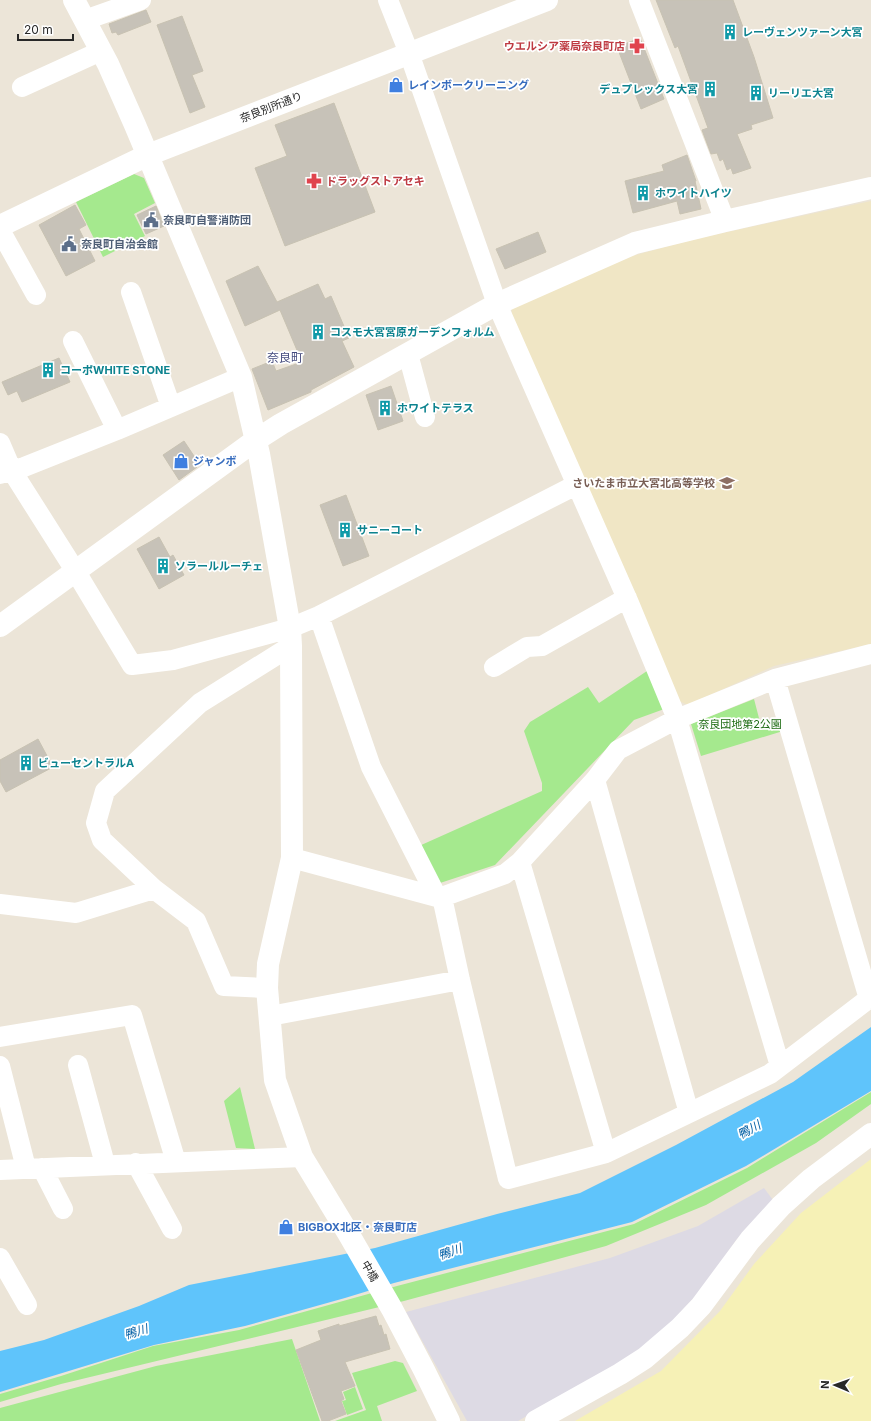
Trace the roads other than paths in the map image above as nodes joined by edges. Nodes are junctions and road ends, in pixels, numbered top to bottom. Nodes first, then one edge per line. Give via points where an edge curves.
1 (74, 0) edge
2 (141, 0) edge
3 (388, 0) edge
4 (547, 0) edge
5 (638, 0) edge
6 (85, 20) junction
7 (102, 51) junction
8 (409, 53) junction
9 (22, 87) dead end
10 (148, 155) junction
11 (871, 188) edge
12 (725, 221) junction
13 (0, 226) edge
14 (0, 230) edge
15 (132, 292) dead end
16 (36, 295) dead end
17 (497, 304) junction
18 (73, 341) dead end
19 (408, 354) junction
20 (241, 378) junction
21 (171, 407) junction
22 (425, 417) dead end
23 (117, 430) junction
24 (256, 440) junction
25 (0, 443) edge
26 (6, 472) edge
27 (576, 485) junction
28 (76, 572) junction
29 (627, 598) junction
30 (319, 616) junction
31 (0, 626) edge
32 (291, 637) junction
33 (871, 654) edge
34 (494, 667) dead end
35 (775, 679) junction
36 (677, 719) junction
37 (595, 780) junction
38 (292, 858) junction
39 (520, 862) junction
40 (154, 888) junction
41 (439, 897) junction
42 (0, 904) edge
43 (460, 980) junction
44 (267, 988) junction
45 (870, 998) edge
46 (270, 1016) junction
47 (0, 1036) edge
48 (78, 1065) dead end
49 (0, 1066) edge
50 (780, 1066) junction
51 (689, 1113) junction
52 (871, 1134) edge
53 (606, 1153) junction
54 (302, 1157) junction
55 (176, 1162) junction
56 (136, 1163) junction
57 (105, 1164) junction
58 (34, 1168) junction
59 (0, 1170) edge
60 (63, 1209) dead end
61 (172, 1229) dead end
62 (0, 1258) edge
63 (27, 1304) dead end
64 (448, 1421) edge
65 (536, 1421) edge

1 - 6 street, 中橋
2 - 6 street
3 - 8 street
4 - 8 street, 奈良別所通り
5 - 12 street
6 - 7 street, 中橋
7 - 9 street
7 - 10 street, 中橋
8 - 10 street, 奈良別所通り
8 - 17 street
10 - 13 street, 奈良別所通り
10 - 20 street, 中橋
11 - 12 street
12 - 17 street via 635,243
14 - 16 street
15 - 21 street
17 - 19 street
17 - 27 street
18 - 23 street
19 - 22 street
19 - 24 street
20 - 21 street
20 - 24 street, 中橋
21 - 23 street
23 - 26 street
24 - 28 street
24 - 32 street, 中橋
25 - 26 street
26 - 28 street
27 - 29 street
27 - 30 street
28 - 31 street
28 - 32 street via 132,665 174,660
29 - 34 street via 542,646 527,647
29 - 36 street
30 - 32 street
30 - 41 street via 370,768
32 - 38 street, 中橋
32 - 40 street via 200,703 105,791 96,823 102,840
33 - 35 street
35 - 36 street
35 - 45 street
36 - 37 street via 618,750
36 - 50 street
37 - 39 street
37 - 51 street
38 - 41 street
38 - 44 street, 中橋 via 268,964
39 - 41 street via 505,874
39 - 53 street
40 - 42 street via 76,913
40 - 44 street via 196,921 224,986
41 - 43 street
43 - 46 street
43 - 53 street via 508,1179
44 - 46 street, 中橋
45 - 50 street
46 - 54 street, 中橋 via 275,1080
47 - 55 street via 132,1015
48 - 57 street
49 - 58 street
50 - 51 street via 770,1074
51 - 53 street
52 - 65 street via 780,1206 750,1240 701,1306 645,1358
54 - 55 street
54 - 64 street, 中橋 via 392,1309
55 - 56 street
56 - 57 street
56 - 61 street
57 - 58 street
58 - 59 street
58 - 60 street
62 - 63 street

